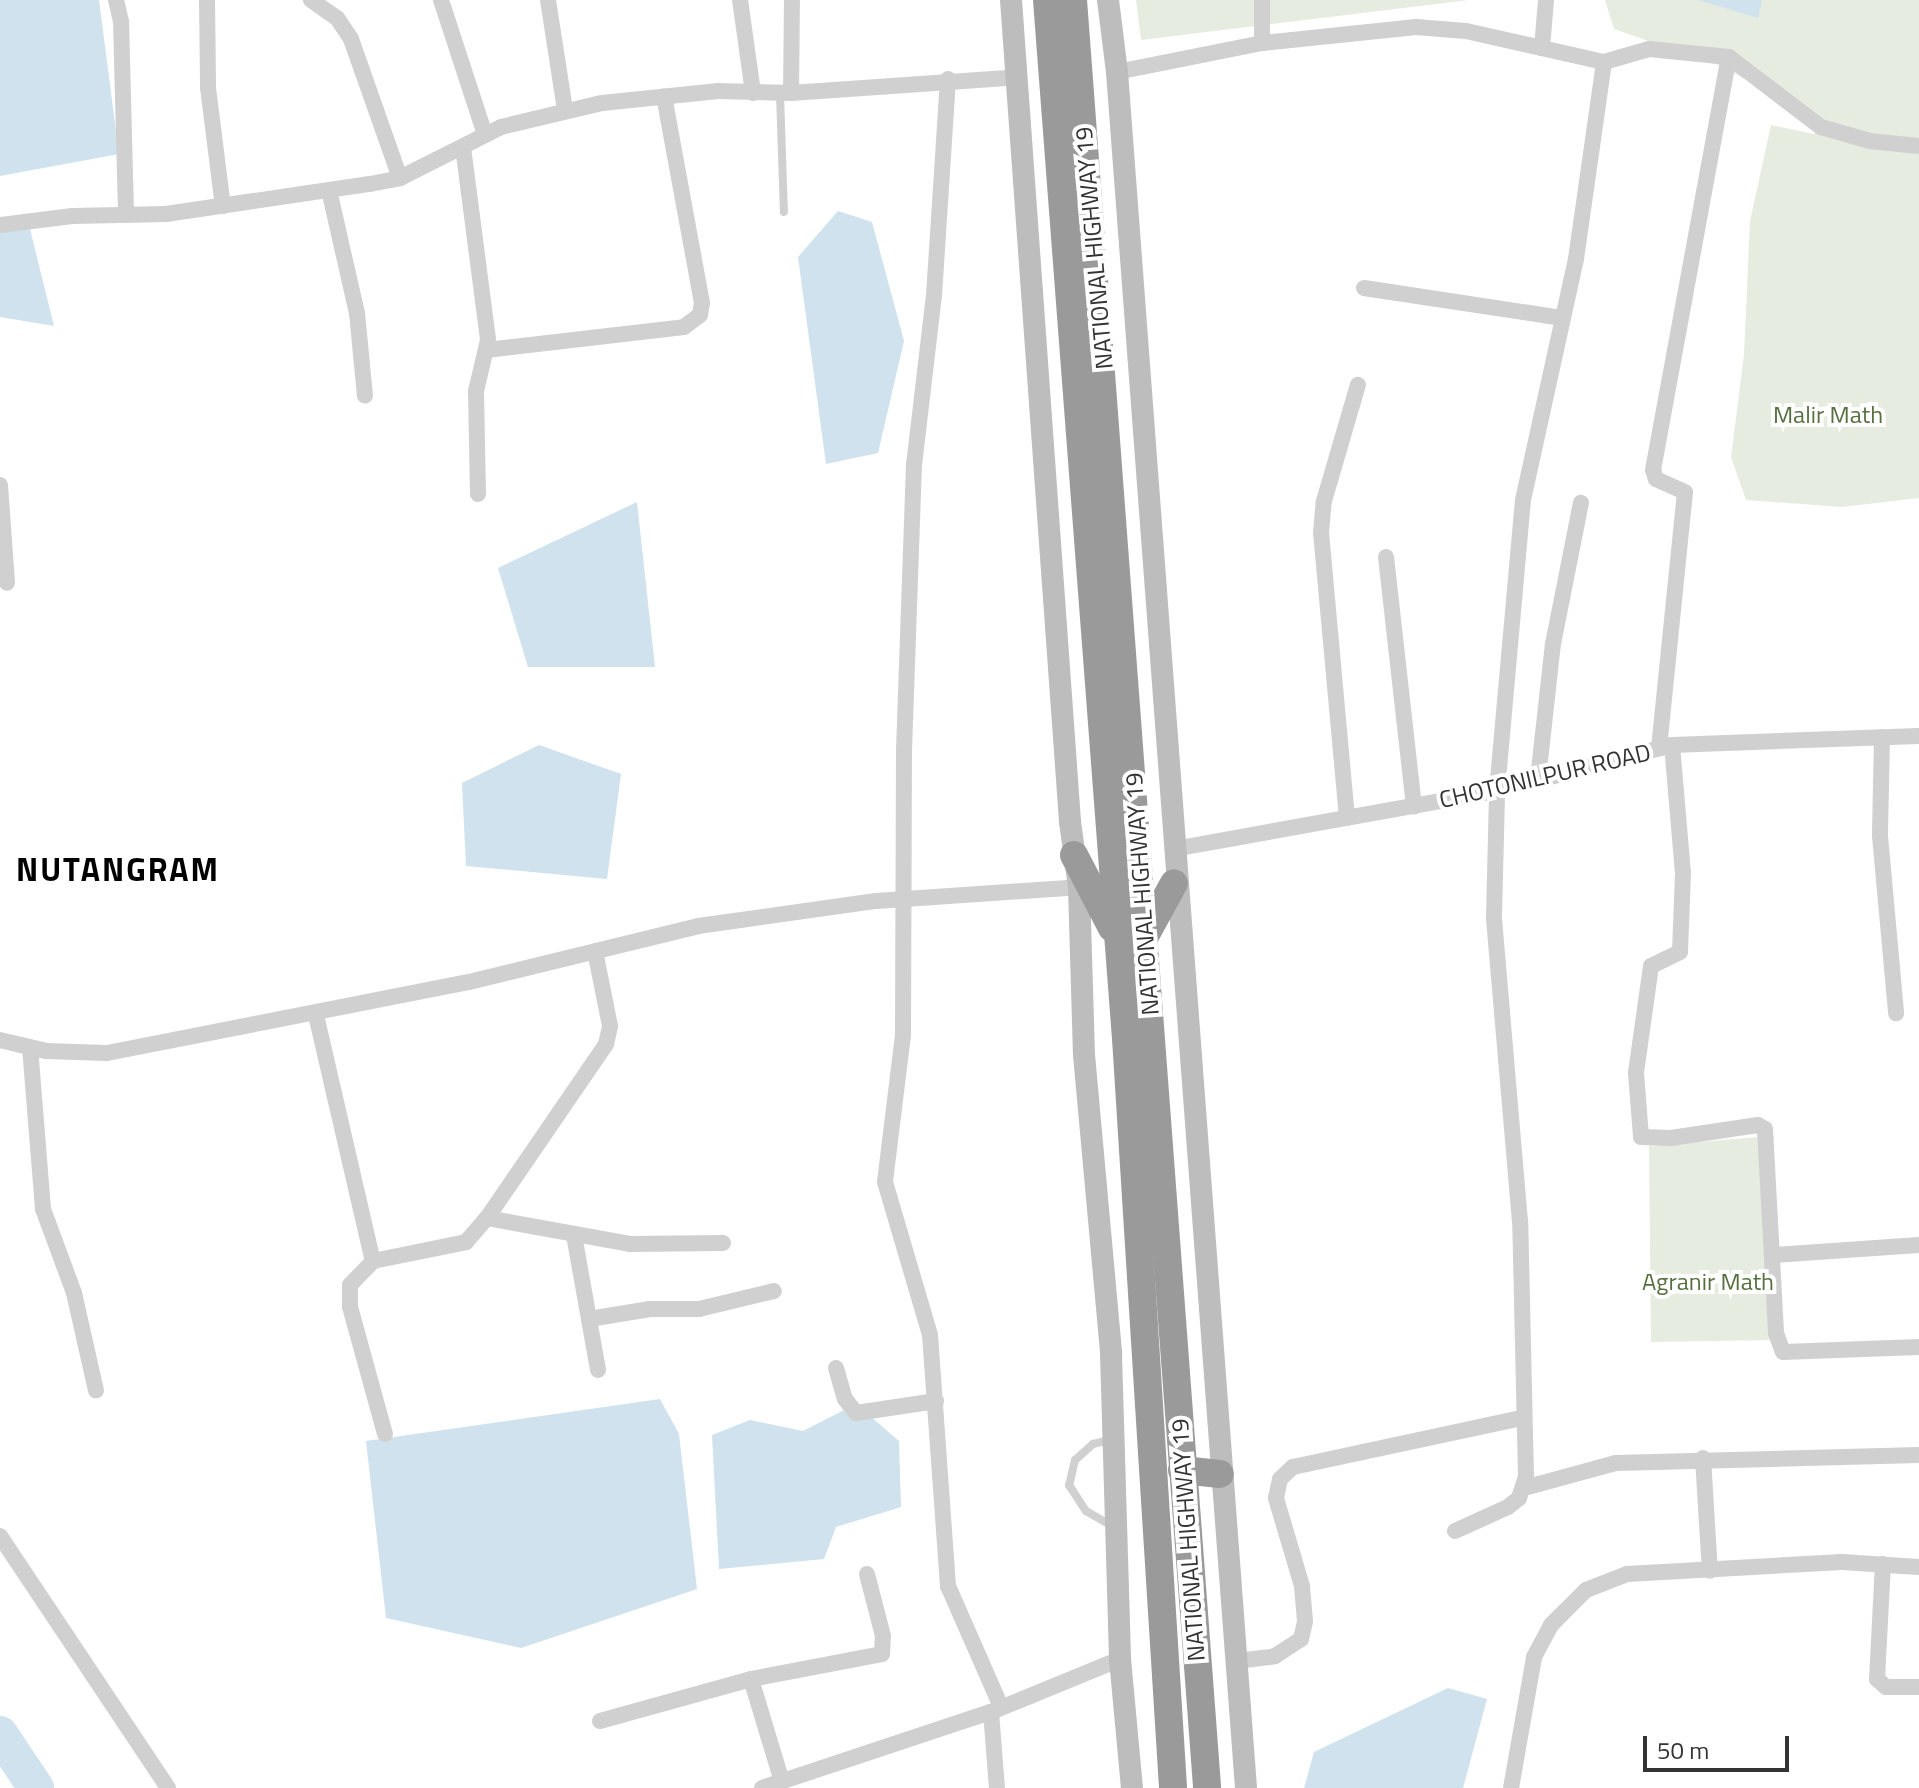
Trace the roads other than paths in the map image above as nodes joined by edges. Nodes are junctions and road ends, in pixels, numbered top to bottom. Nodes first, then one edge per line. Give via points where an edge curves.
1 (116, 0) edge
2 (207, 0) edge
3 (311, 0) edge
4 (441, 0) edge
5 (548, 0) edge
6 (740, 0) edge
7 (792, 0) edge
8 (1011, 0) edge
9 (1047, 0) edge
10 (1073, 0) edge
11 (1108, 0) edge
12 (1262, 0) edge
13 (1546, 0) edge
14 (1262, 43) junction
15 (1542, 48) junction
16 (1729, 57) junction
17 (1604, 62) junction
18 (1117, 72) junction
19 (1017, 77) junction
20 (948, 79) junction
21 (753, 93) junction
22 (785, 93) junction
23 (664, 96) junction
24 (565, 110) junction
25 (485, 135) junction
26 (1919, 146) edge
27 (463, 147) junction
28 (400, 178) junction
29 (329, 190) junction
30 (223, 206) junction
31 (784, 212) dead end
32 (126, 215) junction
33 (0, 225) edge
34 (1364, 288) dead end
35 (1563, 318) junction
36 (486, 350) junction
37 (1358, 385) dead end
38 (365, 396) dead end
39 (0, 485) edge
40 (478, 494) dead end
41 (1581, 503) dead end
42 (1386, 557) dead end
43 (7, 583) dead end
44 (1919, 736) edge
45 (1882, 737) junction
46 (1666, 747) junction
47 (1538, 779) junction
48 (1497, 791) junction
49 (1414, 806) junction
50 (1347, 818) junction
51 (1174, 849) junction
52 (1074, 855) junction
53 (1174, 883) junction
54 (1079, 887) junction
55 (902, 898) junction
56 (1132, 938) junction
57 (595, 951) junction
58 (1896, 1013) dead end
59 (316, 1015) junction
60 (0, 1040) edge
61 (30, 1047) junction
62 (487, 1218) junction
63 (574, 1235) junction
64 (723, 1243) dead end
65 (1919, 1245) edge
66 (1773, 1255) junction
67 (373, 1261) junction
68 (774, 1291) dead end
69 (589, 1319) junction
70 (1919, 1347) edge
71 (836, 1368) dead end
72 (598, 1370) dead end
73 (96, 1391) dead end
74 (936, 1401) junction
75 (1521, 1418) junction
76 (385, 1434) dead end
77 (1114, 1439) junction
78 (1919, 1455) edge
79 (1703, 1458) junction
80 (1182, 1470) junction
81 (1220, 1474) junction
82 (1524, 1488) junction
83 (1115, 1527) junction
84 (1455, 1531) dead end
85 (0, 1536) edge
86 (1883, 1564) junction
87 (1919, 1567) edge
88 (1710, 1571) junction
89 (867, 1574) dead end
90 (1120, 1659) junction
91 (1237, 1661) junction
92 (751, 1679) junction
93 (1919, 1687) edge
94 (996, 1710) junction
95 (600, 1721) dead end
96 (782, 1782) junction
97 (168, 1788) edge
98 (762, 1788) edge
99 (997, 1788) edge
100 (1132, 1788) edge
101 (1173, 1788) edge
102 (1207, 1788) edge
103 (1246, 1788) edge
104 (1511, 1788) edge

1 - 32 street via 121,21
2 - 30 street via 208,88
3 - 28 street via 337,18 351,39
4 - 25 street
5 - 24 street
6 - 21 street
7 - 22 street
8 - 19 main road
9 - 56 highway
10 - 56 highway, NATIONAL HIGHWAY 19
11 - 18 main road
12 - 14 street
13 - 15 street
14 - 15 street via 1416,27 1466,31
14 - 18 street
15 - 17 street
16 - 17 street via 1649,49
16 - 26 street via 1821,127 1870,141
16 - 46 street via 1653,470 1656,479 1685,492
17 - 35 street
18 - 51 main road
19 - 20 street
19 - 52 main road
20 - 22 street
20 - 55 street via 934,295 914,464
21 - 22 street
21 - 23 street
22 - 31 lane
23 - 24 street
23 - 36 street via 700,315 684,327
24 - 25 street
25 - 27 street
27 - 28 street
27 - 36 street via 483,282
28 - 29 street
29 - 30 street
29 - 38 street via 357,313
30 - 32 street
32 - 33 street
34 - 35 street
35 - 48 street via 1523,500
36 - 40 street via 476,391
37 - 50 street via 1324,501 1321,533
39 - 43 street
41 - 47 street via 1553,644
42 - 49 street
44 - 45 street, CHOTONILPUR ROAD
45 - 46 street, CHOTONILPUR ROAD
45 - 58 street via 1880,836
46 - 47 street, CHOTONILPUR ROAD
46 - 66 street via 1683,873 1680,952 1651,966 1636,1073 1641,1137 1762,1126
47 - 48 street, CHOTONILPUR ROAD
48 - 49 street, CHOTONILPUR ROAD
48 - 75 street via 1494,917 1520,1222
49 - 50 street, CHOTONILPUR ROAD
50 - 51 street, CHOTONILPUR ROAD
51 - 53 main road
52 - 54 main road
52 - 56 highway
53 - 56 highway
53 - 81 main road
54 - 55 street
54 - 77 main road via 1084,1055
55 - 57 street via 698,926
55 - 74 street via 903,1035 885,1182 930,1335
56 - 80 highway, NATIONAL HIGHWAY 19
56 - 101 highway
57 - 59 street
57 - 62 street via 610,1026 606,1044
59 - 61 street via 107,1053
59 - 67 street
60 - 61 street
61 - 73 street via 43,1209 74,1293
62 - 63 street
62 - 67 street via 455,1246
63 - 64 street via 630,1244
63 - 69 street
65 - 66 street
66 - 70 street via 1777,1343 1783,1352
67 - 76 street via 355,1274 350,1307
68 - 69 street via 699,1309 650,1309
69 - 72 street
71 - 74 street via 845,1399 856,1413
74 - 94 street via 948,1586
75 - 82 street
75 - 91 street via 1293,1467 1280,1479 1276,1498 1302,1586 1301,1639 1275,1656
77 - 83 main road
77 - 83 lane via 1093,1444 1075,1460 1069,1485 1086,1511
78 - 79 street
79 - 82 street via 1616,1463
79 - 88 street
80 - 81 highway
80 - 102 highway, NATIONAL HIGHWAY 19
81 - 91 main road
82 - 84 street via 1508,1507
83 - 90 main road
85 - 97 street
86 - 87 street
86 - 88 street
86 - 93 street via 1877,1679 1886,1687
88 - 104 street via 1627,1574 1586,1590 1567,1604 1534,1657
89 - 92 street via 883,1636 882,1654
90 - 94 street
90 - 100 main road
91 - 103 main road
92 - 95 street
92 - 96 street
94 - 96 street
94 - 99 street
96 - 98 street

